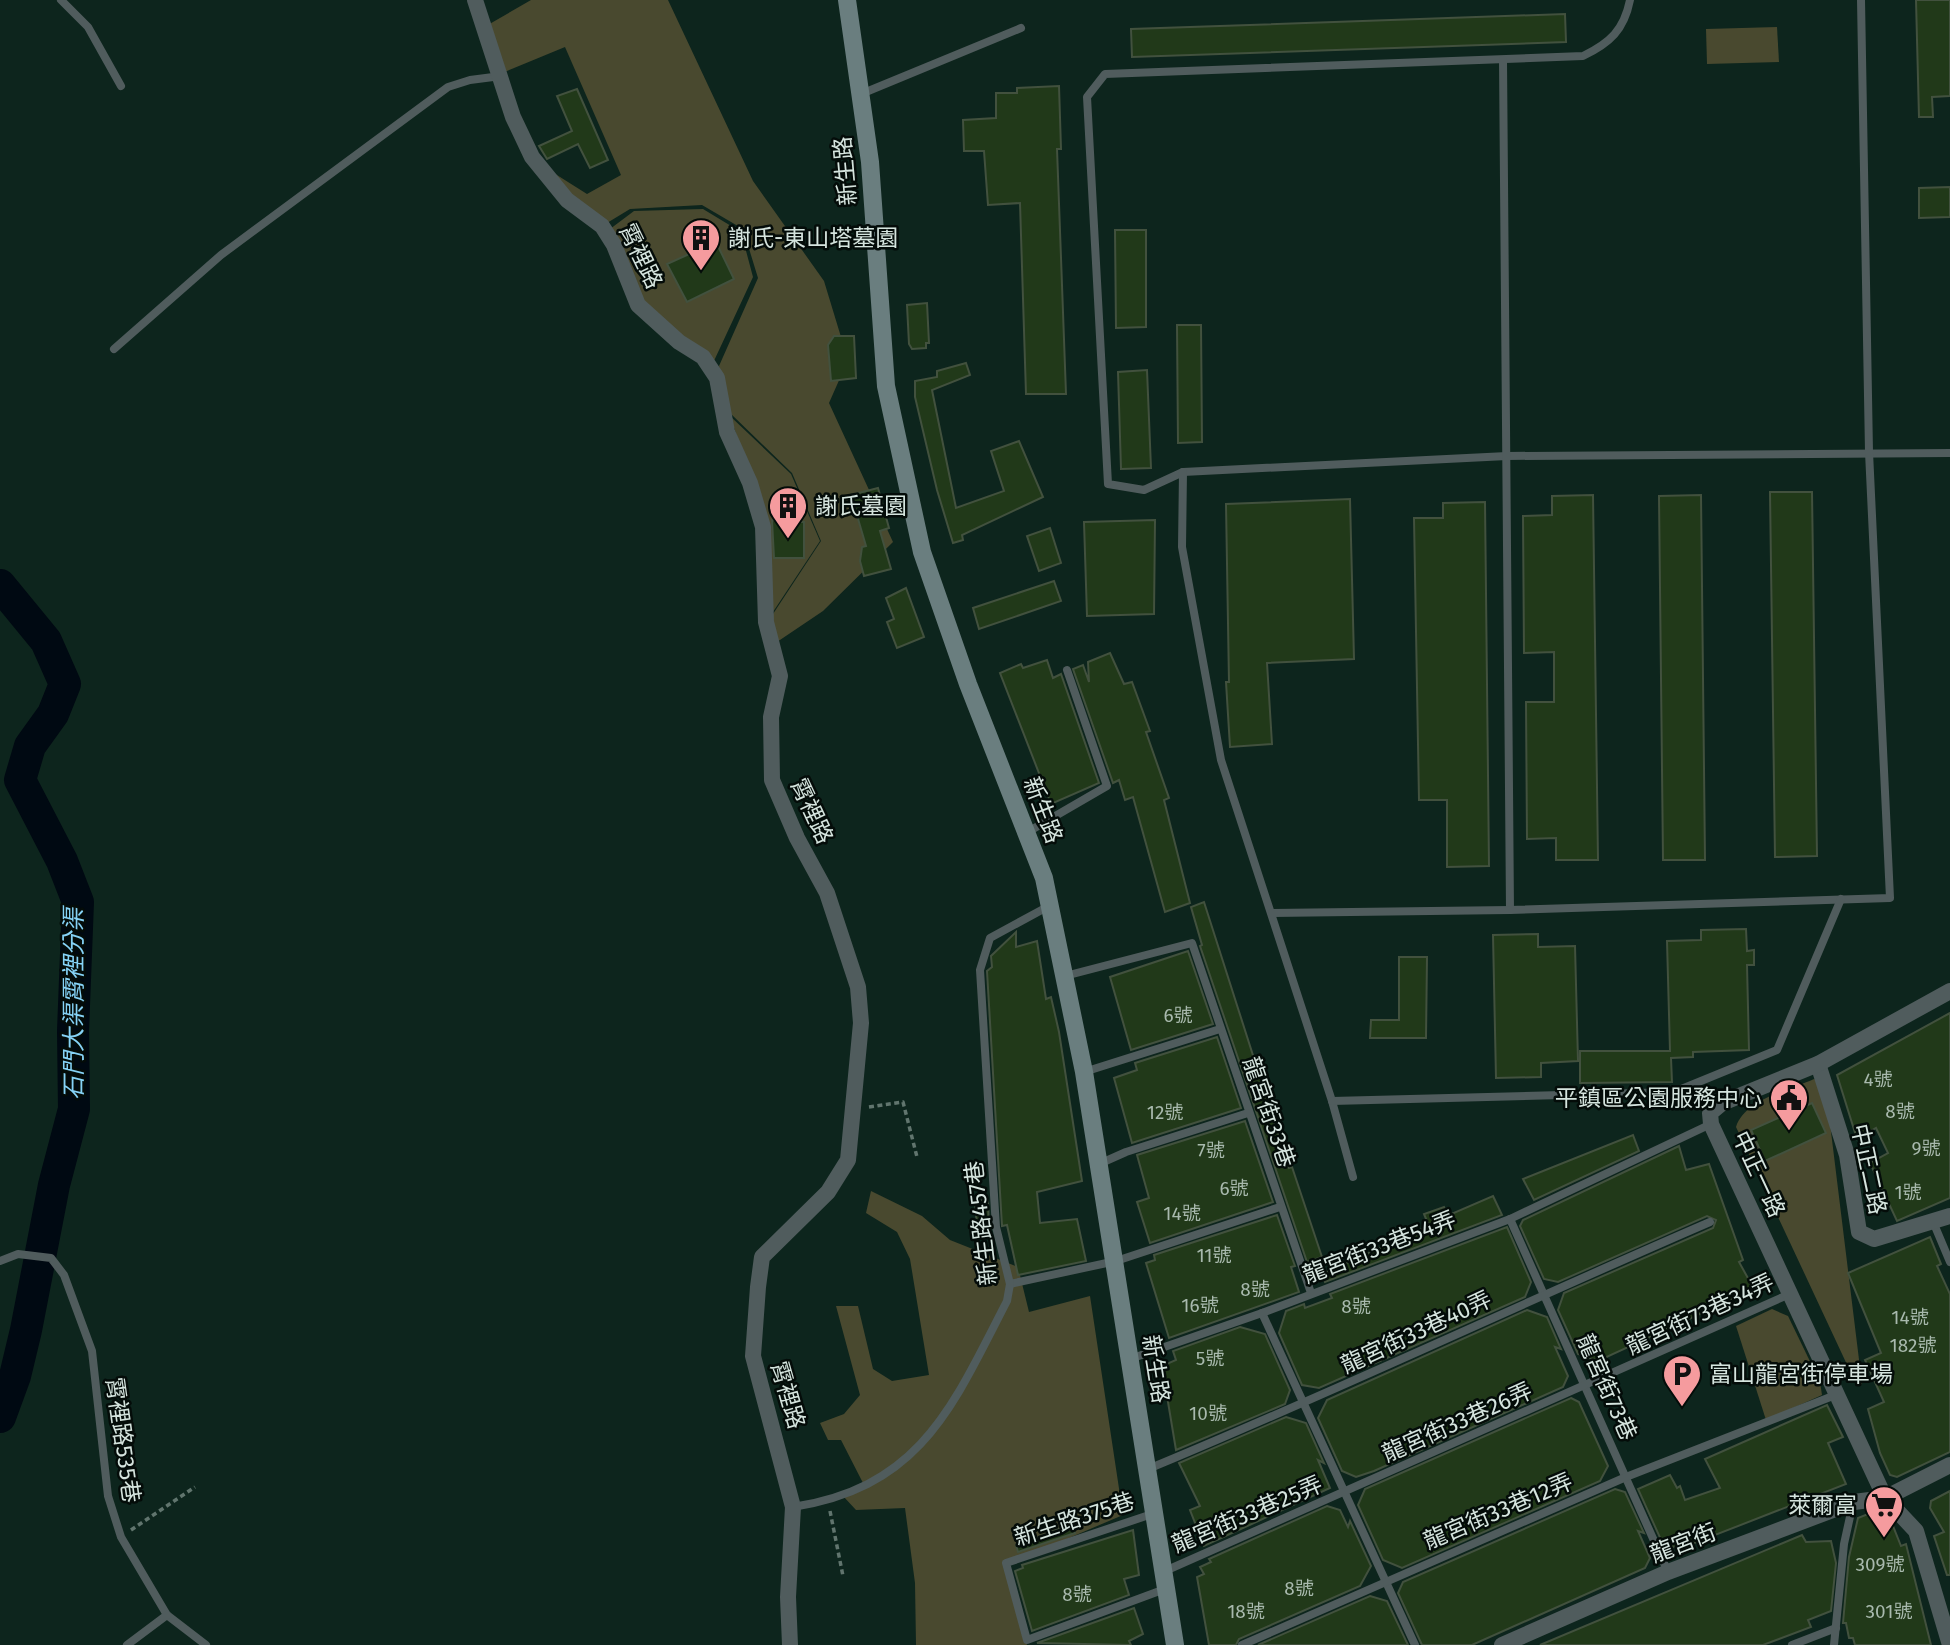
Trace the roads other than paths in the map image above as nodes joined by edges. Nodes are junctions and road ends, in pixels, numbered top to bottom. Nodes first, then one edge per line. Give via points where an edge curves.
1 (61, 0) edge
2 (475, 0) edge
3 (847, 0) edge
4 (1630, 0) edge
5 (1861, 0) edge
6 (1021, 28) dead end
7 (1503, 60) junction
8 (500, 76) junction
9 (121, 86) dead end
10 (861, 94) junction
11 (114, 349) dead end
12 (1869, 452) junction
13 (1950, 453) edge
14 (1507, 456) junction
15 (1183, 472) junction
16 (1067, 670) dead end
17 (1026, 833) junction
18 (1841, 899) junction
19 (1049, 906) junction
20 (1510, 910) junction
21 (1272, 913) junction
22 (1065, 976) junction
23 (1950, 991) edge
24 (1220, 1029) junction
25 (1818, 1064) junction
26 (1084, 1072) junction
27 (1332, 1101) junction
28 (1248, 1112) junction
29 (1711, 1124) junction
30 (1099, 1164) junction
31 (1353, 1177) dead end
32 (1280, 1207) junction
33 (1950, 1216) edge
34 (1510, 1219) junction
35 (1710, 1222) dead end
36 (1934, 1224) junction
37 (0, 1261) edge
38 (1116, 1261) junction
39 (1950, 1262) edge
40 (1010, 1284) junction
41 (1311, 1293) junction
42 (1792, 1293) junction
43 (1543, 1294) junction
44 (1262, 1313) junction
45 (1129, 1360) junction
46 (1585, 1387) junction
47 (1838, 1394) junction
48 (1305, 1404) junction
49 (1950, 1465) edge
50 (1148, 1469) junction
51 (1626, 1477) junction
52 (1345, 1493) junction
53 (1885, 1498) junction
54 (1854, 1502) junction
55 (793, 1507) junction
56 (1155, 1513) junction
57 (1668, 1572) junction
58 (1166, 1580) junction
59 (1385, 1580) junction
60 (1017, 1604) joint
61 (167, 1615) junction
62 (1947, 1618) edge
63 (1836, 1628) junction
64 (127, 1645) edge
65 (206, 1645) edge
66 (790, 1645) edge
67 (1175, 1645) edge
68 (1242, 1645) edge
69 (1415, 1645) edge
70 (1502, 1645) edge
71 (1792, 1645) edge
72 (1834, 1645) edge
73 (1950, 1645) edge

1 - 9 lane via 88,27
2 - 8 street, 霄裡路
3 - 10 street, 新生路
4 - 7 lane via 1626,19 1608,44 1583,55
5 - 12 lane
6 - 10 lane
7 - 14 lane
7 - 15 lane via 1105,74 1087,97 1108,484 1144,490
8 - 11 lane via 448,87 221,255
8 - 55 street, 霄裡路 via 532,157 567,200 602,226 638,305 679,342 703,356 717,378 727,432 763,527 766,622 780,676 771,717 772,780 827,893 858,987 861,1023 848,1160 828,1192 762,1257 753,1356
10 - 17 street, 新生路 via 886,386 903,467 922,552
12 - 13 lane
12 - 14 lane
12 - 18 lane via 1890,898
14 - 15 lane
14 - 20 lane
15 - 21 lane via 1182,547 1221,760
16 - 17 lane via 1107,786
17 - 19 street, 新生路 via 1044,878
18 - 20 lane
18 - 27 lane via 1777,1050 1674,1092
19 - 22 street, 新生路
19 - 40 lane, 新生路457巷 via 990,938 980,970 996,1227
20 - 21 lane
21 - 27 lane
22 - 24 lane, 龍宮街33巷 via 1192,943
22 - 26 street, 新生路
23 - 25 street, 中正一路
24 - 26 lane
24 - 28 lane, 龍宮街33巷
25 - 29 street, 中正一路 via 1722,1103 1710,1113
25 - 36 street, 中正二路 via 1847,1155 1859,1232 1874,1239
26 - 30 street, 新生路
27 - 31 lane
28 - 30 lane
28 - 32 lane, 龍宮街33巷
29 - 34 lane, 龍宮街33巷54弄
29 - 42 street, 中正一路
30 - 38 street, 新生路
32 - 38 lane
32 - 41 lane, 龍宮街33巷
33 - 36 street, 中正二路
34 - 41 lane, 龍宮街33巷54弄
34 - 43 lane, 龍宮街73巷
35 - 43 lane, 龍宮街33巷40弄
36 - 39 lane
37 - 61 lane, 霄裡路535巷 via 18,1254 51,1258 64,1275 92,1351 108,1496 121,1537
38 - 40 lane
38 - 45 street, 新生路
40 - 55 lane, 新生路457巷 via 1007,1301 951,1409 904,1464 828,1502
41 - 44 lane, 龍宮街33巷54弄
42 - 46 lane, 龍宮街73巷34弄
42 - 47 street, 中正一路
43 - 46 lane, 龍宮街73巷
43 - 48 lane, 龍宮街33巷40弄
44 - 45 lane, 龍宮街33巷54弄
44 - 48 lane
45 - 50 street, 新生路
46 - 51 lane, 龍宮街73巷
46 - 52 lane, 龍宮街33巷26弄
47 - 51 lane, 龍宮街33巷12弄
47 - 53 street, 中正一路
48 - 50 lane, 龍宮街33巷40弄
48 - 52 lane
49 - 53 street, 龍宮街
50 - 56 street, 新生路
51 - 57 lane, 龍宮街73巷
51 - 59 lane, 龍宮街33巷12弄
52 - 58 lane, 龍宮街33巷25弄
52 - 59 lane
53 - 54 street, 龍宮街
53 - 62 street, 中正一路 via 1916,1531
54 - 57 street, 龍宮街
54 - 63 lane via 1844,1544
55 - 66 street, 霄裡路
56 - 58 street, 新生路
56 - 60 lane, 新生路375巷 via 1006,1563
57 - 70 street, 龍宮街
58 - 60 lane, 龍宮街33巷25弄 via 1027,1640
58 - 67 street, 新生路
59 - 68 lane, 龍宮街33巷12弄
59 - 69 lane
61 - 64 lane
61 - 65 lane, 霄裡路535巷
62 - 73 street, 中正一路
63 - 71 lane
63 - 72 lane

